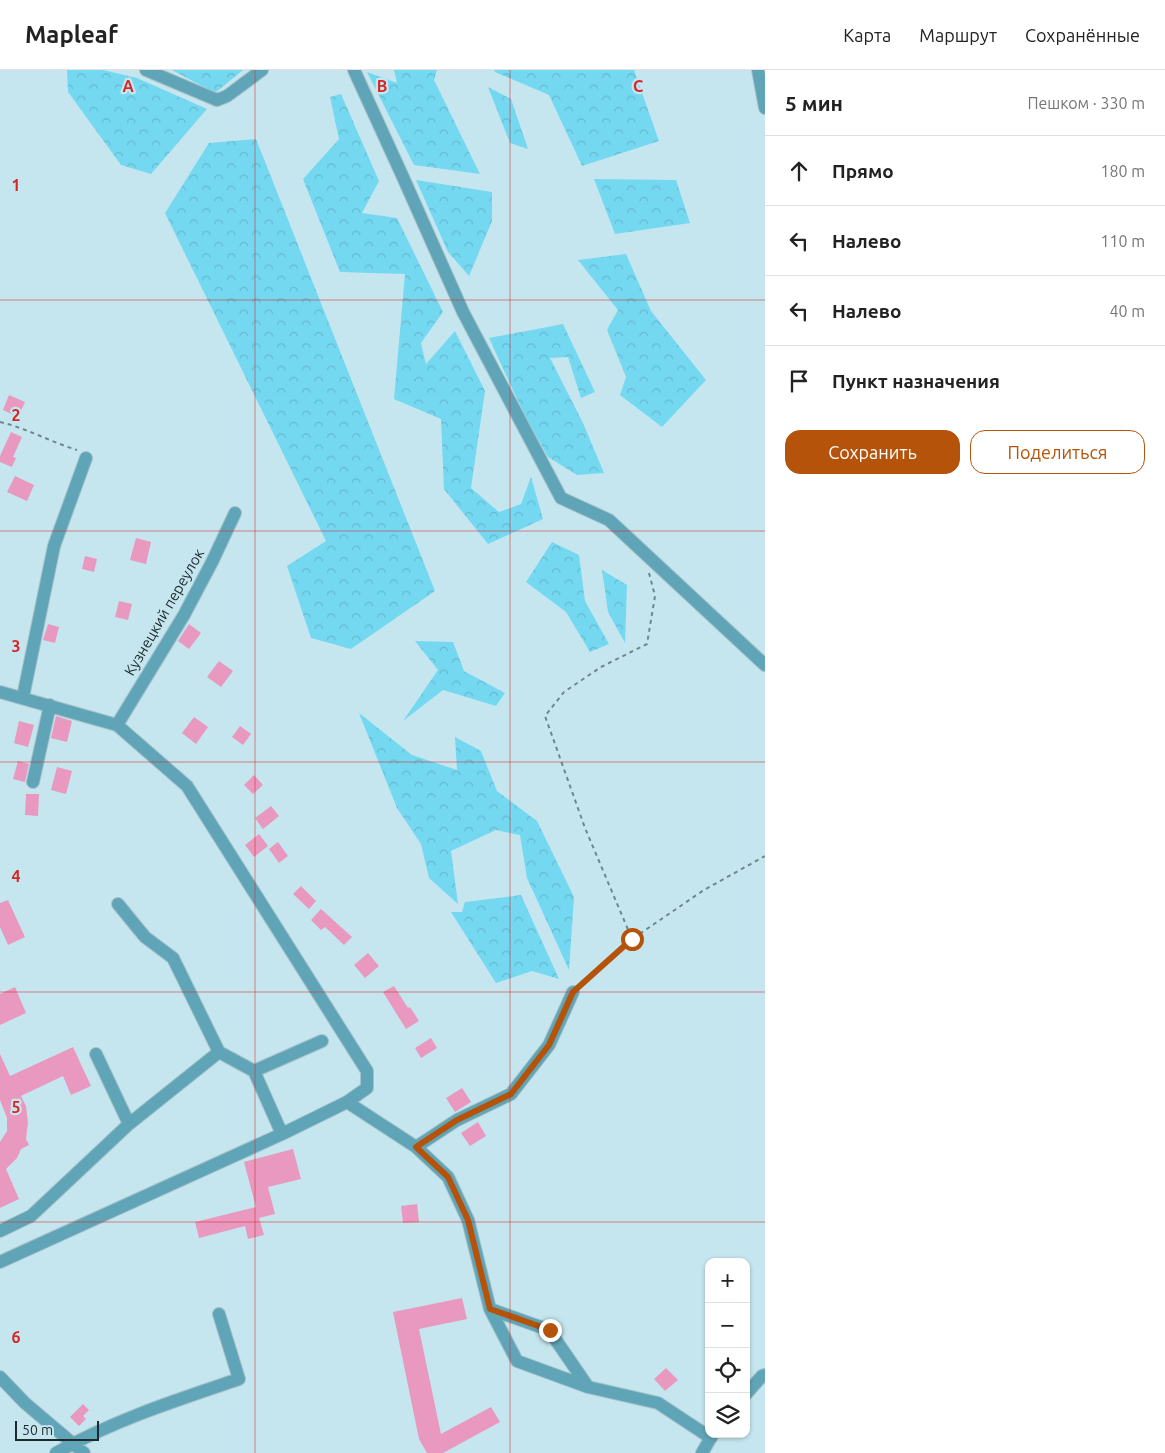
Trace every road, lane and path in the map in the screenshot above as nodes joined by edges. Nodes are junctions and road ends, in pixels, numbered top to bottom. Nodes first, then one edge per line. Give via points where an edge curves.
1 (146, 70) edge
2 (262, 70) edge
3 (354, 70) edge
4 (758, 70) edge
5 (765, 108) edge
6 (0, 422) edge
7 (86, 458) joint
8 (235, 513) dead end
9 (643, 552) junction
10 (765, 666) edge
11 (0, 692) edge
12 (22, 697) junction
13 (50, 705) junction
14 (117, 725) junction
15 (33, 782) dead end
16 (765, 856) edge
17 (118, 904) dead end
18 (632, 939) junction
19 (573, 992) joint
20 (322, 1040) dead end
21 (219, 1052) junction
22 (96, 1054) dead end
23 (254, 1071) junction
24 (347, 1102) junction
25 (130, 1124) junction
26 (282, 1134) junction
27 (416, 1147) junction
28 (0, 1231) edge
29 (0, 1262) edge
30 (490, 1309) junction
31 (219, 1314) dead end
32 (765, 1375) edge
33 (0, 1377) edge
34 (588, 1387) junction
35 (747, 1393) edge
36 (705, 1432) edge
37 (711, 1438) edge
38 (73, 1444) junction
39 (56, 1453) edge
40 (84, 1453) edge
41 (702, 1453) edge

1 - 2 street via 217,100
3 - 9 street via 463,312 561,498 609,520
4 - 5 street
6 - 7 path via 81,452
7 - 12 street via 54,546
8 - 14 street, Кузнецкий переулок via 184,615
9 - 10 street
9 - 18 path via 655,596 647,644 602,667 564,692 545,716 585,828
11 - 12 street
12 - 13 street
13 - 14 street
13 - 15 street
14 - 24 street via 187,786 367,1071 367,1088
16 - 18 path via 704,890
17 - 21 street via 145,937 173,958
18 - 19 path
19 - 27 street via 549,1045 511,1094 457,1120
20 - 23 street
21 - 23 street
21 - 25 street
22 - 25 street
23 - 26 street
24 - 26 street
24 - 27 street
25 - 28 street via 30,1216
26 - 29 street
27 - 30 street via 448,1177 468,1220
30 - 34 street via 550,1330
30 - 34 street via 517,1361
31 - 38 street via 240,1378 135,1415
32 - 35 street
33 - 38 street
34 - 36 street via 658,1403
37 - 41 street
38 - 39 street
38 - 40 street

